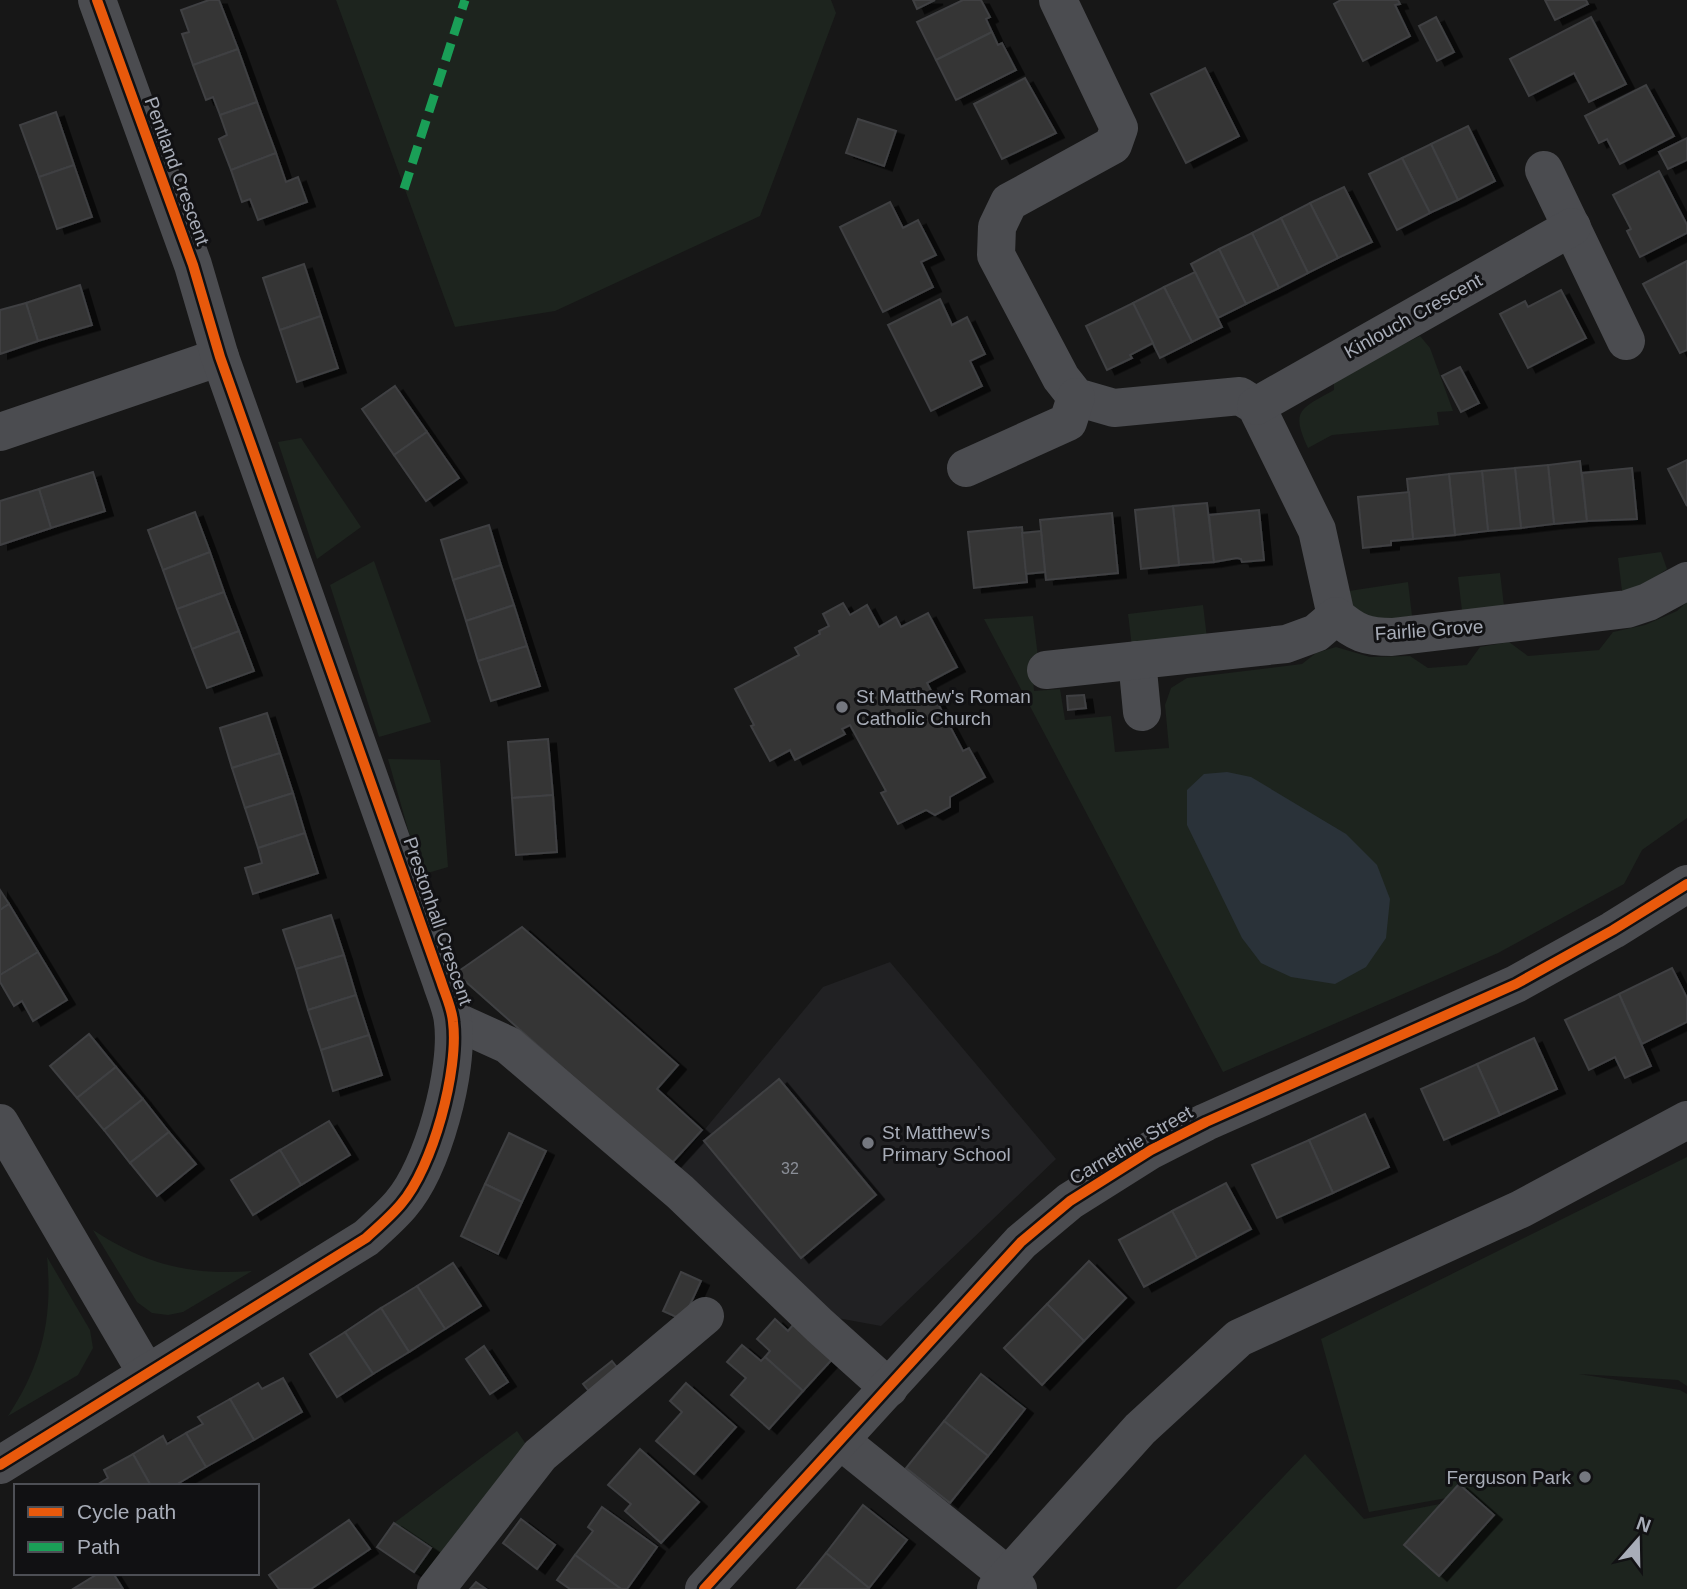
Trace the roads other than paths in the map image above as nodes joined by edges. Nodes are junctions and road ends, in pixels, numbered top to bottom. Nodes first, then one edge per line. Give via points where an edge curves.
1 (97, 0) edge
2 (1058, 0) edge
3 (1544, 170) dead end
4 (1572, 227) junction
5 (1626, 341) dead end
6 (220, 356) junction
7 (1076, 397) junction
8 (1256, 405) junction
9 (0, 432) edge
10 (966, 468) dead end
11 (1687, 581) edge
12 (1336, 615) junction
13 (1137, 660) junction
14 (1046, 670) dead end
15 (1142, 712) dead end
16 (1687, 884) edge
17 (453, 1020) junction
18 (1687, 1120) edge
19 (0, 1123) edge
20 (705, 1316) dead end
21 (148, 1372) junction
22 (889, 1388) junction
23 (841, 1441) junction
24 (0, 1465) edge
25 (1007, 1584) edge
26 (436, 1589) edge
27 (704, 1589) edge

1 - 6 street, Pentland Crescent via 193,265
2 - 7 street via 1119,128 1113,145 1009,202 997,227 996,255 1061,378
3 - 4 street
4 - 5 street
4 - 8 street, Kinlouch Crescent
6 - 9 street
6 - 17 street, Prestonhall Crescent
7 - 8 street via 1114,408 1240,396
7 - 10 street via 1068,422
8 - 12 street via 1317,530
11 - 12 street, Fairlie Grove via 1628,609 1392,637 1371,637
12 - 13 street via 1316,633 1286,644
13 - 14 street
13 - 15 street
16 - 22 street, Carnethie Street via 1516,984 1206,1122 1114,1171 1021,1242
17 - 21 street, Prestonhall Crescent via 454,1057 447,1093 421,1172 402,1203 366,1238
17 - 22 street, Prestonhall Crescent via 508,1045 680,1192
18 - 25 street via 1521,1209 1239,1338 1140,1429
19 - 21 street
20 - 26 street via 540,1455
21 - 24 street, Prestonhall Crescent
22 - 23 street, Carnethie Street
23 - 25 street
23 - 27 street, Carnethie Street

